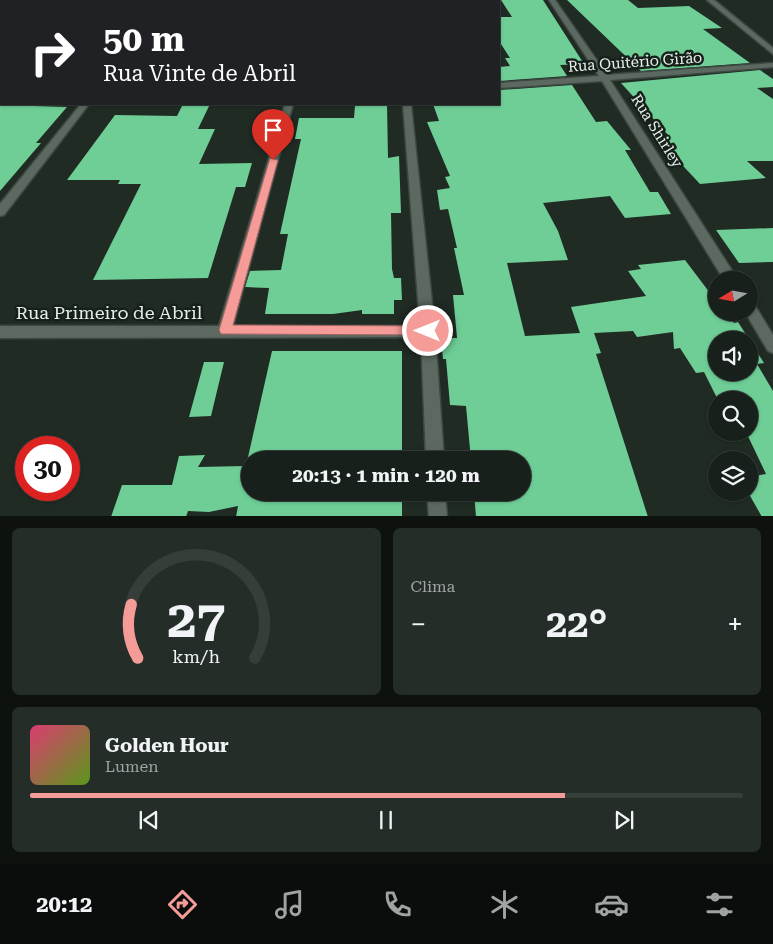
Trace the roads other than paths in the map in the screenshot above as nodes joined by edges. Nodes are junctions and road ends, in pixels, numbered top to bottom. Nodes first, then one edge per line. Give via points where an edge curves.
1 (552, 0) edge
2 (710, 0) edge
3 (773, 52) edge
4 (773, 65) edge
5 (604, 77) junction
6 (500, 86) edge
7 (84, 105) edge
8 (289, 105) edge
9 (407, 105) edge
10 (0, 212) edge
11 (725, 271) edge
12 (757, 321) edge
13 (225, 330) junction
14 (428, 331) junction
15 (0, 332) edge
16 (773, 347) edge
17 (435, 451) edge
18 (437, 501) edge
19 (438, 516) edge

1 - 5 street, Rua Shirley
2 - 3 street
4 - 5 street, Rua Quitério Girão
5 - 6 street, Rua Quitério Girão
5 - 11 street, Rua Shirley
7 - 10 street
8 - 13 street
9 - 14 street
12 - 16 street
13 - 14 street, Rua Primeiro de Abril
13 - 15 street, Rua Primeiro de Abril
14 - 17 street
18 - 19 street

